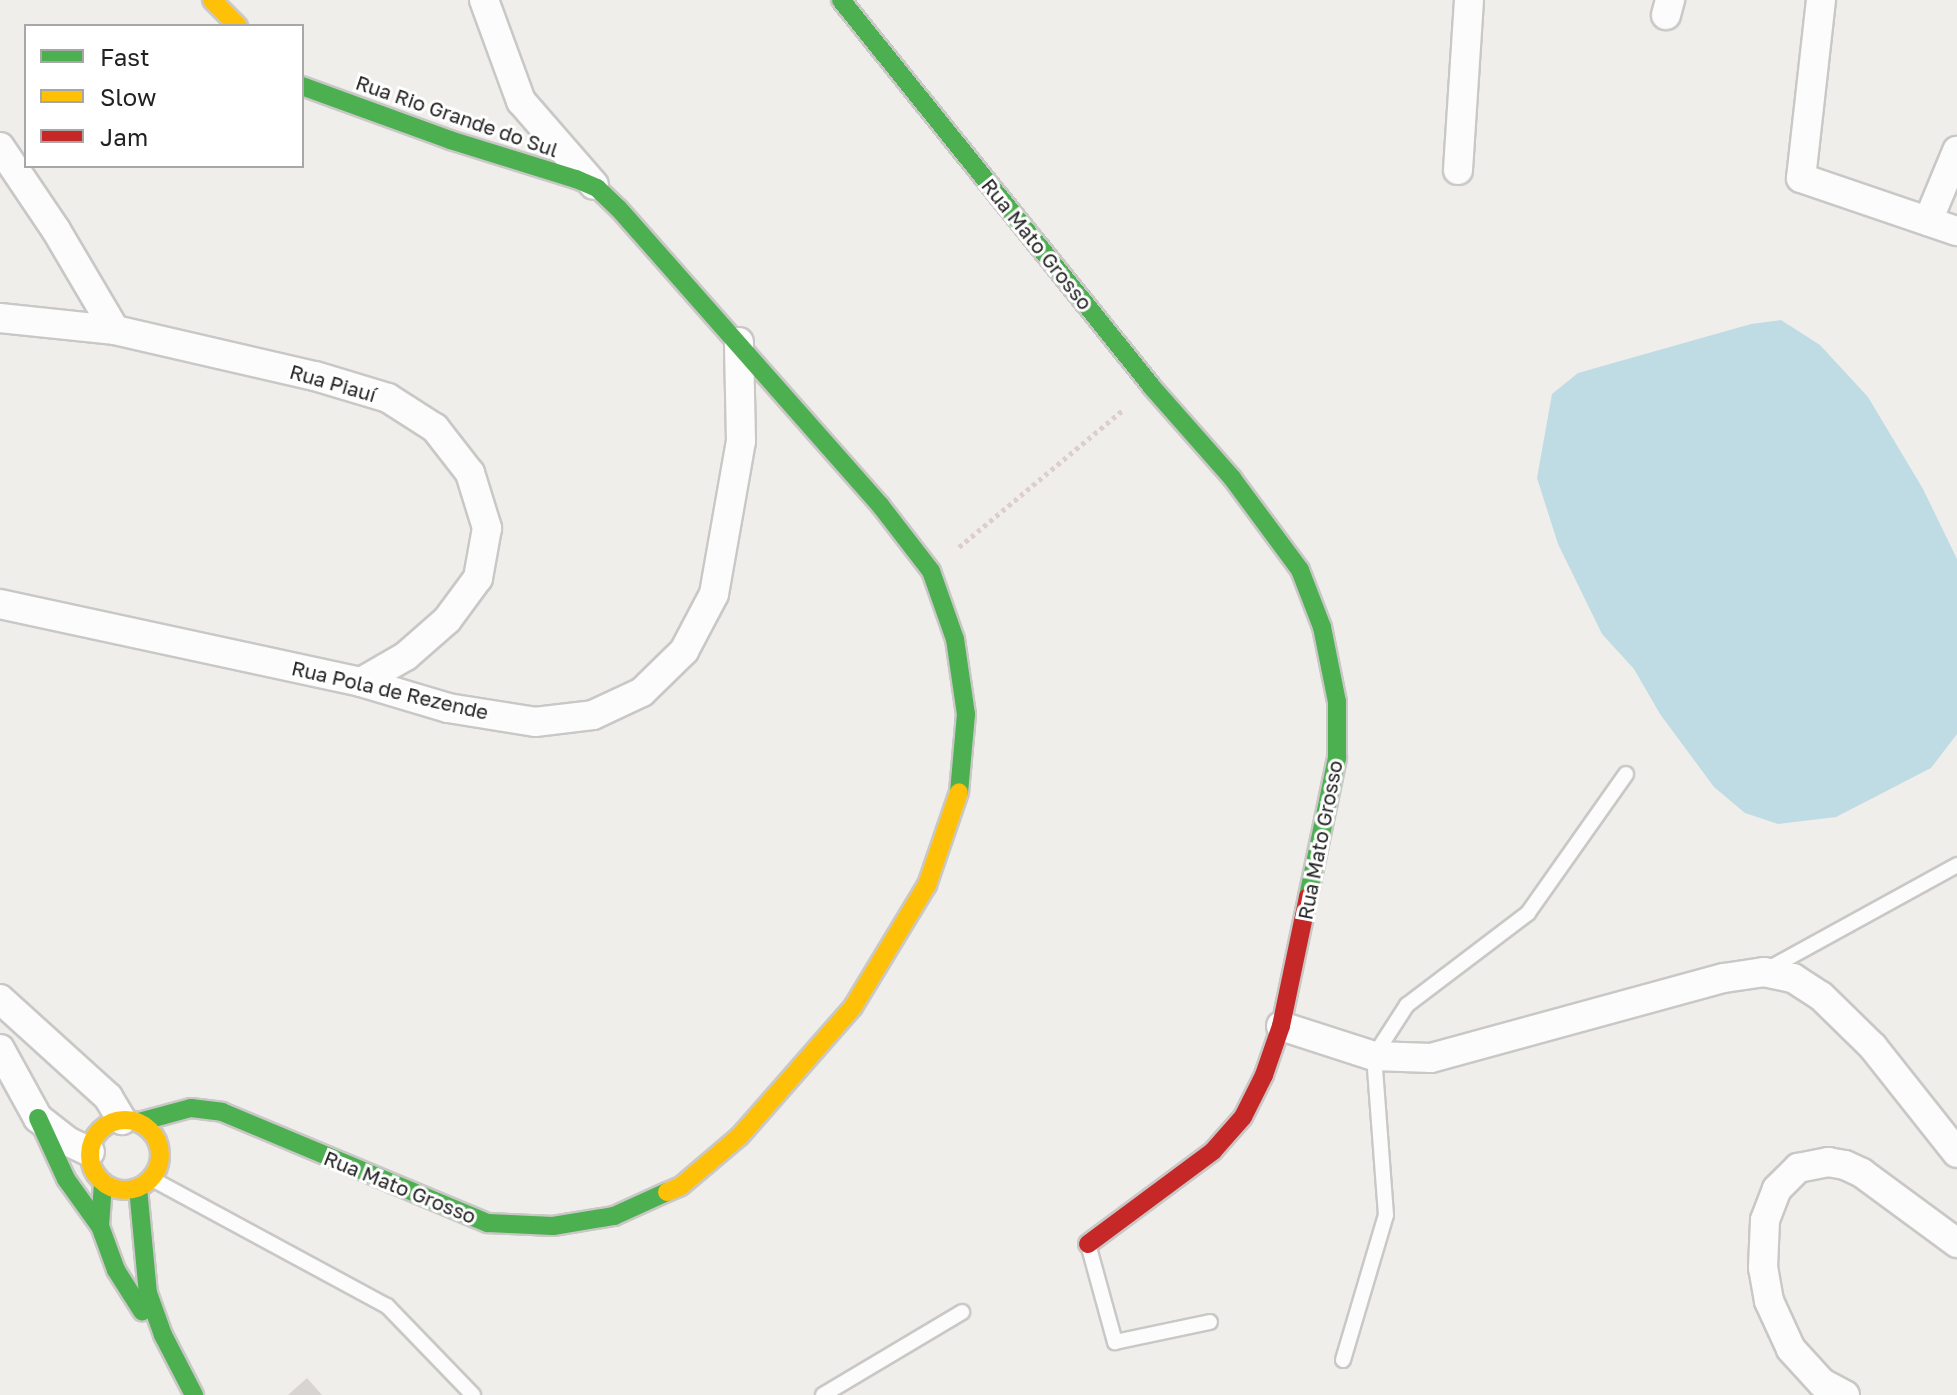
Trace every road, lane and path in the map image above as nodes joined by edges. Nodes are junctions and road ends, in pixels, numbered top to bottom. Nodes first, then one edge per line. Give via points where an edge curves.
1 (212, 0) edge
2 (484, 0) edge
3 (841, 0) edge
4 (1469, 0) edge
5 (1821, 0) edge
6 (236, 24) edge
7 (304, 87) edge
8 (0, 147) edge
9 (1957, 151) edge
10 (1458, 170) dead end
11 (597, 188) junction
12 (1928, 221) junction
13 (1957, 231) edge
14 (0, 318) edge
15 (115, 330) junction
16 (739, 342) junction
17 (1151, 386) junction
18 (931, 571) junction
19 (0, 604) edge
20 (361, 682) junction
21 (1626, 774) dead end
22 (1957, 865) edge
23 (1764, 972) junction
24 (0, 999) edge
25 (1281, 1026) junction
26 (0, 1049) edge
27 (1374, 1056) junction
28 (38, 1118) junction
29 (130, 1121) junction
30 (252, 1127) junction
31 (214, 1133) dead end
32 (90, 1152) junction
33 (1957, 1153) edge
34 (103, 1183) junction
35 (145, 1184) junction
36 (100, 1226) junction
37 (1957, 1243) edge
38 (1088, 1244) joint
39 (962, 1312) dead end
40 (1210, 1322) dead end
41 (163, 1335) junction
42 (1343, 1360) dead end
43 (194, 1395) edge
44 (473, 1395) edge
45 (823, 1395) edge
46 (1845, 1395) edge

1 - 6 main road
2 - 11 street, Rua Mato Grosso via 521,101
3 - 17 main road, Rua Mato Grosso
4 - 10 street
5 - 12 street via 1801,178
7 - 11 main road, Rua Rio Grande do Sul
8 - 15 street
9 - 12 street
11 - 16 main road, Rua Mato Grosso
12 - 13 street
14 - 15 street, Rua Piauí
15 - 20 street, Rua Piauí via 388,398 435,428 470,473 487,528 478,578 427,638
16 - 18 main road, Rua Mato Grosso
16 - 20 street, Rua Pola de Rezende via 741,441 714,594 684,651 642,692 593,715 535,722 448,708
17 - 18 path
17 - 25 main road, Rua Mato Grosso via 1232,478 1300,570 1322,627 1337,702 1337,758
18 - 30 main road, Rua Mato Grosso via 955,639 966,714 959,798 927,885 853,1007 740,1136 681,1186 614,1216 553,1226 488,1223
19 - 20 street, Rua Pola de Rezende
21 - 27 lane via 1528,913 1407,1005
22 - 23 lane
23 - 27 street via 1724,978 1431,1058
23 - 33 street via 1793,978 1821,996 1873,1047
24 - 29 street
25 - 27 street
25 - 38 main road, Rua Mato Grosso via 1264,1075 1213,1151
26 - 28 street
27 - 42 lane via 1386,1215
28 - 32 street
28 - 36 main road via 66,1179
29 - 30 main road, Rua Mato Grosso via 191,1108 222,1112
29 - 32 main road via 100,1130
29 - 35 main road via 168,1147
30 - 31 main road
32 - 34 main road
34 - 35 main road via 126,1190
34 - 36 main road
35 - 41 main road via 142,1259
35 - 44 lane via 387,1306
36 - 41 main road via 135,1303
37 - 46 street via 1845,1165 1828,1162 1798,1168 1777,1189 1765,1220 1763,1268 1769,1301 1791,1349 1822,1383
38 - 40 lane via 1115,1342
39 - 45 lane
41 - 43 main road

